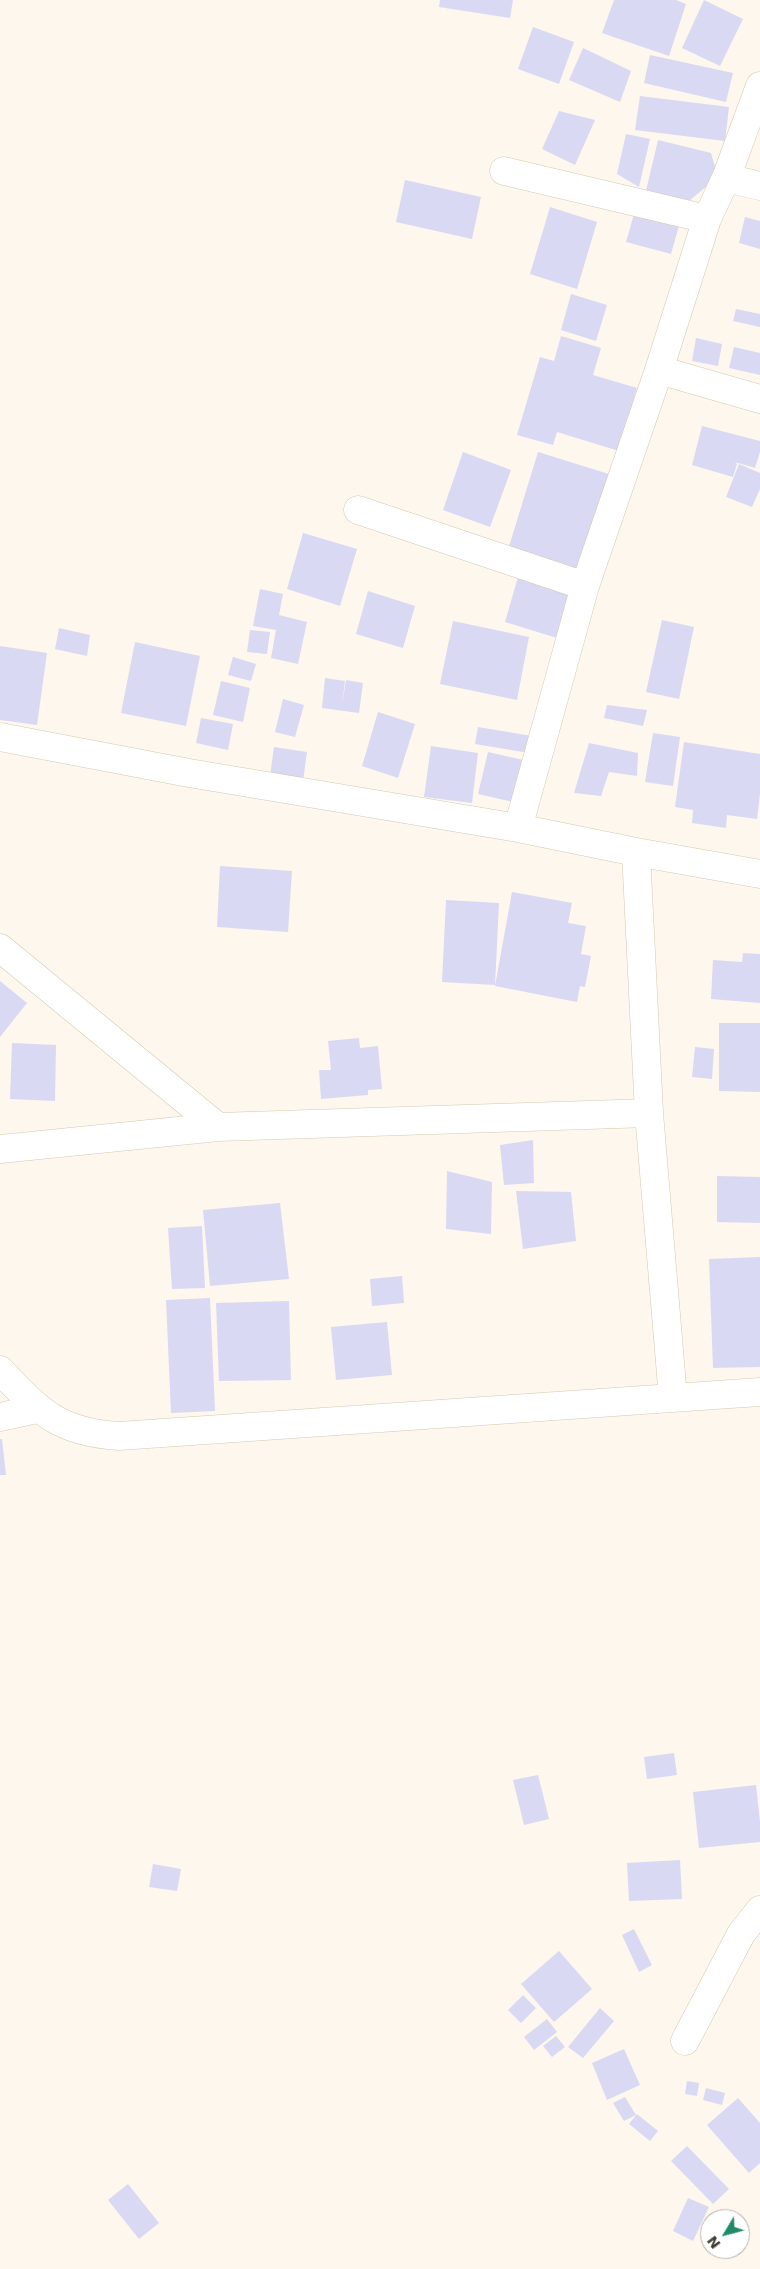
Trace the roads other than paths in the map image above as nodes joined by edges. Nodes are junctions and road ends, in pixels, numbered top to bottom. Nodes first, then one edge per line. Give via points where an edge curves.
1 (760, 86) edge
2 (504, 171) dead end
3 (726, 178) junction
4 (760, 186) edge
5 (707, 219) junction
6 (659, 370) junction
7 (760, 399) edge
8 (358, 510) dead end
9 (585, 586) junction
10 (0, 737) edge
11 (518, 828) junction
12 (636, 852) junction
13 (760, 874) edge
14 (0, 948) edge
15 (649, 1113) junction
16 (218, 1127) junction
17 (0, 1149) edge
18 (0, 1370) edge
19 (760, 1392) edge
20 (672, 1398) junction
21 (37, 1409) junction
22 (0, 1417) edge
23 (760, 1910) edge
24 (685, 2041) dead end

1 - 3 street
2 - 5 street
3 - 4 street
3 - 5 street
5 - 6 street
6 - 7 street
6 - 9 street
8 - 9 street
9 - 11 street
10 - 11 street via 189,773
11 - 12 street
12 - 13 street
12 - 15 street
14 - 16 street
15 - 16 street
15 - 20 street
16 - 17 street
18 - 21 street
19 - 20 street
20 - 21 street via 119,1436 93,1434 66,1426
21 - 22 street
23 - 24 street via 741,1934

